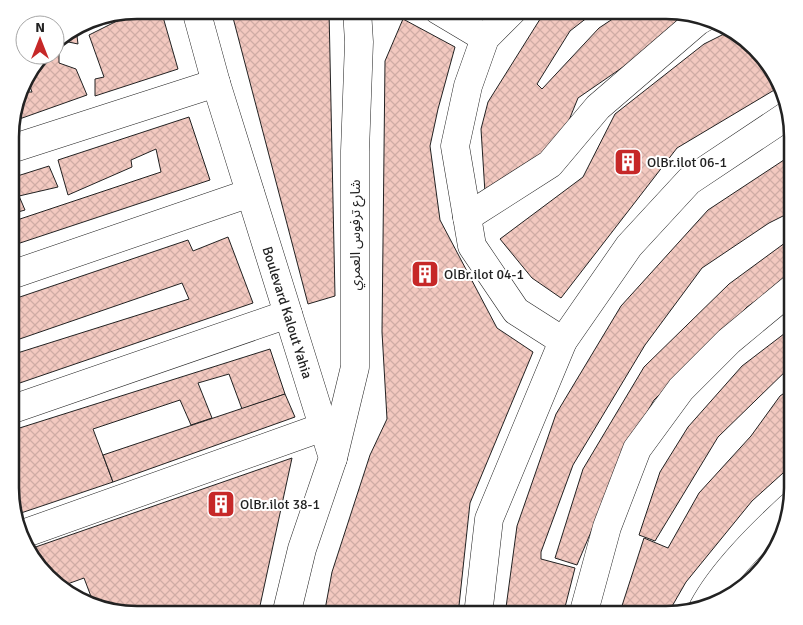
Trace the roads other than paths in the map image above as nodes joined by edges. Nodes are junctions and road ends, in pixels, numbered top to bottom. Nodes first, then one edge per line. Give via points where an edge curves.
1 (198, 19) edge
2 (358, 19) edge
3 (453, 19) edge
4 (504, 19) edge
5 (696, 23) edge
6 (485, 38) junction
7 (216, 83) junction
8 (783, 119) edge
9 (19, 146) edge
10 (250, 193) junction
11 (466, 217) junction
12 (19, 272) edge
13 (784, 295) edge
14 (288, 314) junction
15 (563, 341) junction
16 (19, 407) edge
17 (323, 427) junction
18 (333, 458) junction
19 (781, 515) edge
20 (27, 532) edge
21 (708, 599) edge
22 (288, 606) edge
23 (479, 606) edge
24 (585, 606) edge

1 - 7 street, Boulevard Kalout Yahia
2 - 18 street, شارع ترفوس العمري via 355,367
3 - 6 street
4 - 6 street
5 - 11 street via 598,107 550,164
6 - 11 street via 468,86 455,146
7 - 9 street
7 - 10 street, Boulevard Kalout Yahia
8 - 15 street via 689,181 629,246
10 - 12 street
10 - 14 street, Boulevard Kalout Yahia
11 - 15 street via 472,246 516,311
13 - 24 street via 729,341 681,389 637,449 607,527
14 - 16 street
14 - 17 street, Boulevard Kalout Yahia
15 - 23 street via 489,519
17 - 18 street, Boulevard Kalout Yahia
17 - 20 street
18 - 22 street via 302,549
19 - 21 street via 763,532

